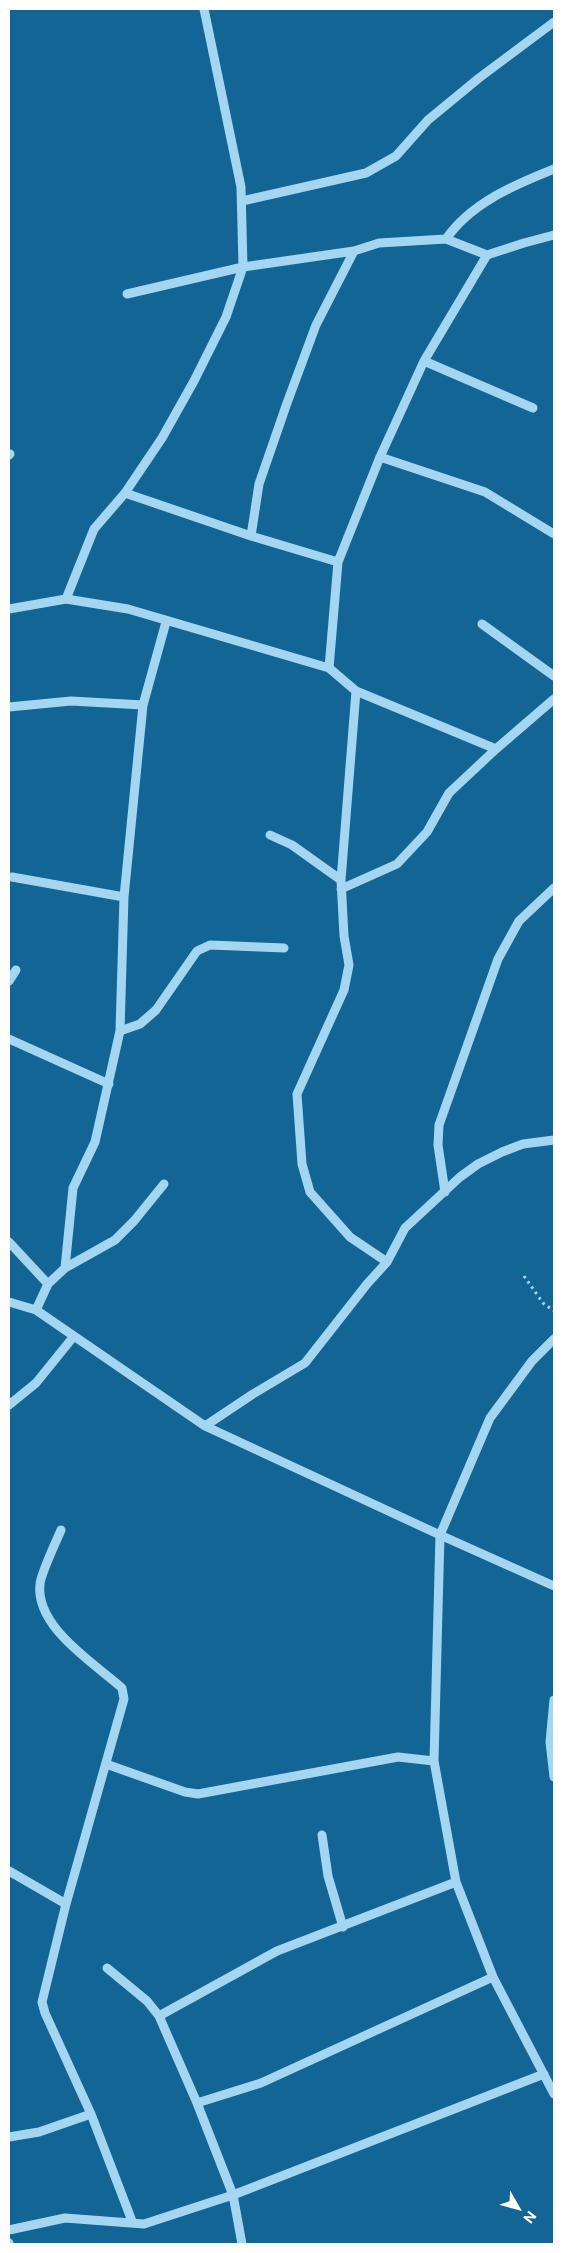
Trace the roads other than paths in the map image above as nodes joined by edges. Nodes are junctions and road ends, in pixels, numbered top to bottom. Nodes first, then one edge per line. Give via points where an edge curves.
1 (204, 9) edge
2 (554, 22) edge
3 (554, 169) edge
4 (242, 201) junction
5 (554, 235) edge
6 (446, 239) junction
7 (354, 251) junction
8 (487, 255) junction
9 (243, 267) junction
10 (127, 294) dead end
11 (424, 361) junction
12 (533, 408) dead end
13 (380, 457) junction
14 (124, 493) junction
15 (554, 534) edge
16 (251, 536) junction
17 (338, 562) junction
18 (66, 599) junction
19 (9, 609) edge
20 (166, 622) junction
21 (482, 624) dead end
22 (328, 668) junction
23 (554, 676) edge
24 (356, 691) junction
25 (554, 699) edge
26 (143, 705) junction
27 (9, 707) edge
28 (496, 749) junction
29 (270, 835) dead end
30 (12, 877) dead end
31 (341, 884) junction
32 (554, 888) edge
33 (124, 897) junction
34 (284, 948) dead end
35 (16, 970) dead end
36 (9, 981) edge
37 (120, 1031) junction
38 (9, 1039) edge
39 (108, 1084) junction
40 (554, 1140) edge
41 (164, 1184) dead end
42 (445, 1192) junction
43 (9, 1242) edge
44 (387, 1262) junction
45 (65, 1268) junction
46 (48, 1284) junction
47 (9, 1302) edge
48 (36, 1310) junction
49 (74, 1336) junction
50 (554, 1339) edge
51 (9, 1405) edge
52 (205, 1426) junction
53 (61, 1530) dead end
54 (440, 1535) junction
55 (554, 1586) edge
56 (554, 1700) edge
57 (434, 1761) junction
58 (106, 1764) junction
59 (554, 1777) edge
60 (322, 1835) dead end
61 (9, 1871) edge
62 (456, 1882) junction
63 (66, 1904) junction
64 (343, 1927) junction
65 (107, 1968) dead end
66 (493, 1977) junction
67 (159, 2016) junction
68 (544, 2074) junction
69 (554, 2094) edge
70 (197, 2103) junction
71 (91, 2114) junction
72 (9, 2137) edge
73 (233, 2195) junction
74 (132, 2222) junction
75 (9, 2230) edge
76 (242, 2244) edge

1 - 4 street
2 - 4 street via 428,120 396,156 366,173
3 - 6 street via 492,197 458,223
4 - 9 street
5 - 8 street
6 - 7 street via 379,243
6 - 8 street
7 - 9 street
7 - 16 street via 316,325 287,403 259,484
8 - 11 street
9 - 10 street
9 - 14 street via 226,317 194,381 162,438
11 - 12 street
11 - 13 street
13 - 15 street via 485,492
13 - 17 street
14 - 16 street
14 - 18 street via 94,529
16 - 17 street
17 - 22 street
18 - 19 street
18 - 20 street via 128,609
20 - 22 street
20 - 26 street
21 - 23 street
22 - 24 street
24 - 28 street
24 - 31 street
25 - 28 street
26 - 27 street via 71,701
26 - 33 street
28 - 31 street via 449,793 427,832 397,864
29 - 31 street via 292,845
30 - 33 street
31 - 44 street via 349,965 344,990 297,1094 302,1164 310,1192 322,1207 350,1237
32 - 42 street via 519,921 498,958 438,1125
33 - 37 street
34 - 37 street via 210,945 198,951 156,1010 140,1024
35 - 36 street
37 - 39 street
38 - 39 street
39 - 45 street via 95,1142 73,1188
40 - 42 street via 523,1144 502,1152 478,1164
41 - 45 street via 115,1240
42 - 44 street via 405,1228
43 - 46 street
44 - 52 street via 305,1363
45 - 46 street
46 - 48 street
47 - 48 street
48 - 49 street
49 - 51 street via 36,1383
49 - 52 street
50 - 54 street via 532,1361 490,1418
52 - 54 street
53 - 58 street via 40,1584 44,1612 62,1637 122,1688 124,1699
54 - 55 street
54 - 57 street
56 - 59 street via 550,1742
57 - 58 street via 398,1757 198,1794
57 - 62 street
58 - 63 street
60 - 64 street via 328,1876
61 - 63 street
62 - 64 street
62 - 66 street
63 - 71 street via 42,2002
64 - 67 street via 277,1951
65 - 67 street via 147,2001
66 - 68 street
66 - 70 street via 261,2082
67 - 70 street
68 - 69 street
68 - 73 street
70 - 73 street
71 - 72 street via 39,2132
71 - 74 street
73 - 74 street via 144,2224
73 - 76 street
74 - 75 street via 65,2218

